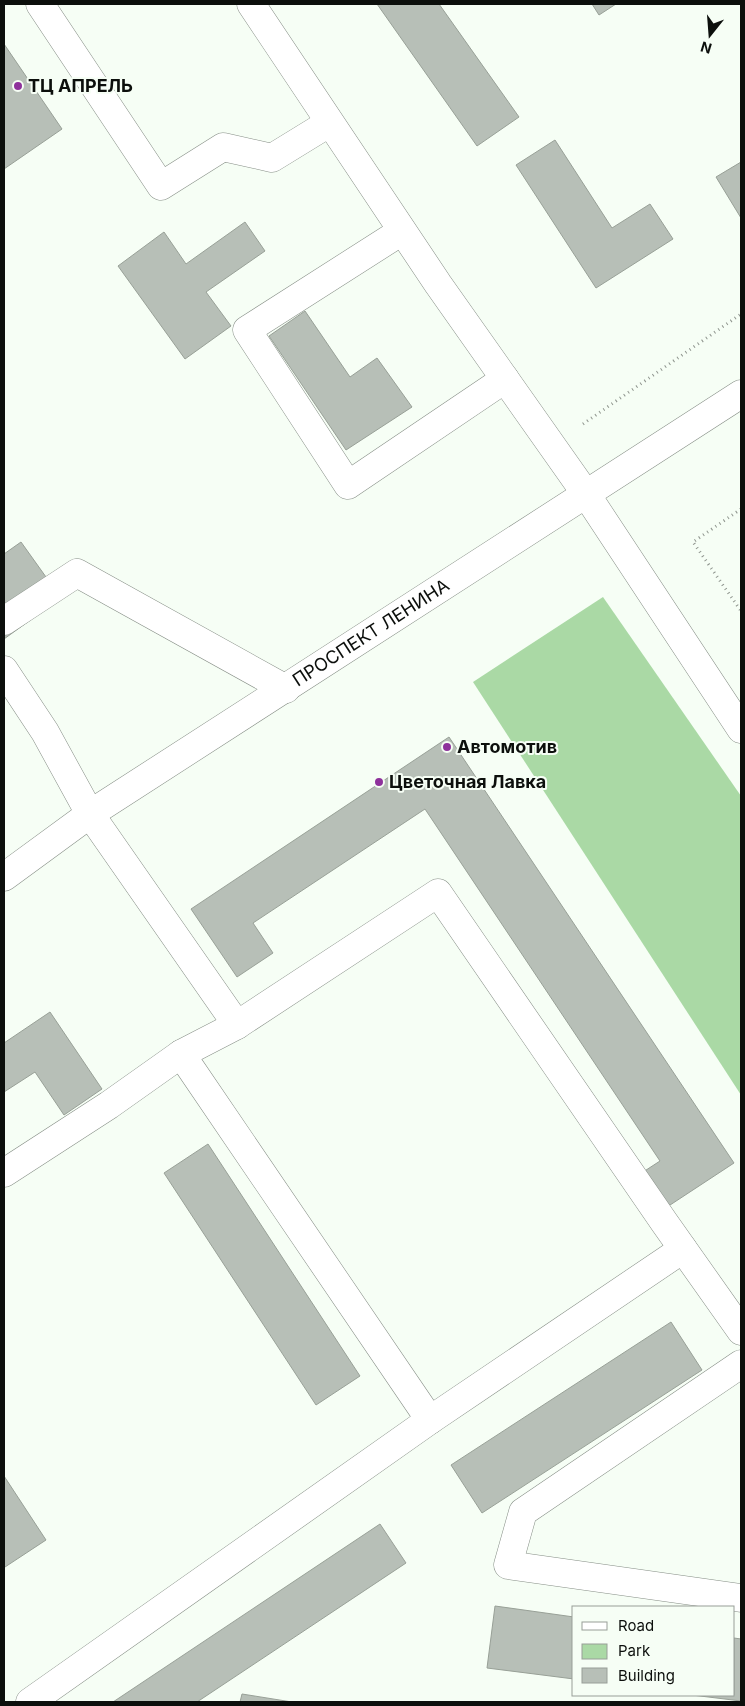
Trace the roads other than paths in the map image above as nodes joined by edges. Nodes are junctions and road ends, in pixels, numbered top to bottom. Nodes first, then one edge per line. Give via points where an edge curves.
1 (40, 4) edge
2 (251, 4) edge
3 (329, 123) junction
4 (402, 231) junction
5 (505, 378) junction
6 (741, 394) edge
7 (586, 494) junction
8 (4, 621) edge
9 (4, 670) edge
10 (286, 689) junction
11 (741, 729) edge
12 (90, 814) junction
13 (4, 877) edge
14 (237, 1025) junction
15 (181, 1054) junction
16 (4, 1173) edge
17 (683, 1249) junction
18 (741, 1331) edge
19 (741, 1364) edge
20 (430, 1420) junction
21 (741, 1598) edge
22 (30, 1702) edge

1 - 3 main road via 161,186 223,148 272,158
2 - 3 main road
3 - 4 main road
4 - 5 main road
4 - 5 main road via 247,330 348,485
5 - 7 main road
6 - 7 main road, ПРОСПЕКТ ЛЕНИНА
7 - 10 main road, ПРОСПЕКТ ЛЕНИНА
7 - 11 main road
8 - 10 main road via 77,573
9 - 12 main road via 45,732
10 - 12 main road, ПРОСПЕКТ ЛЕНИНА
12 - 13 main road, ПРОСПЕКТ ЛЕНИНА
12 - 14 main road
14 - 15 main road
14 - 17 main road via 438,893
15 - 16 main road via 110,1106
15 - 20 main road
17 - 18 main road
17 - 20 main road
19 - 21 main road via 523,1512 508,1565
20 - 22 main road

